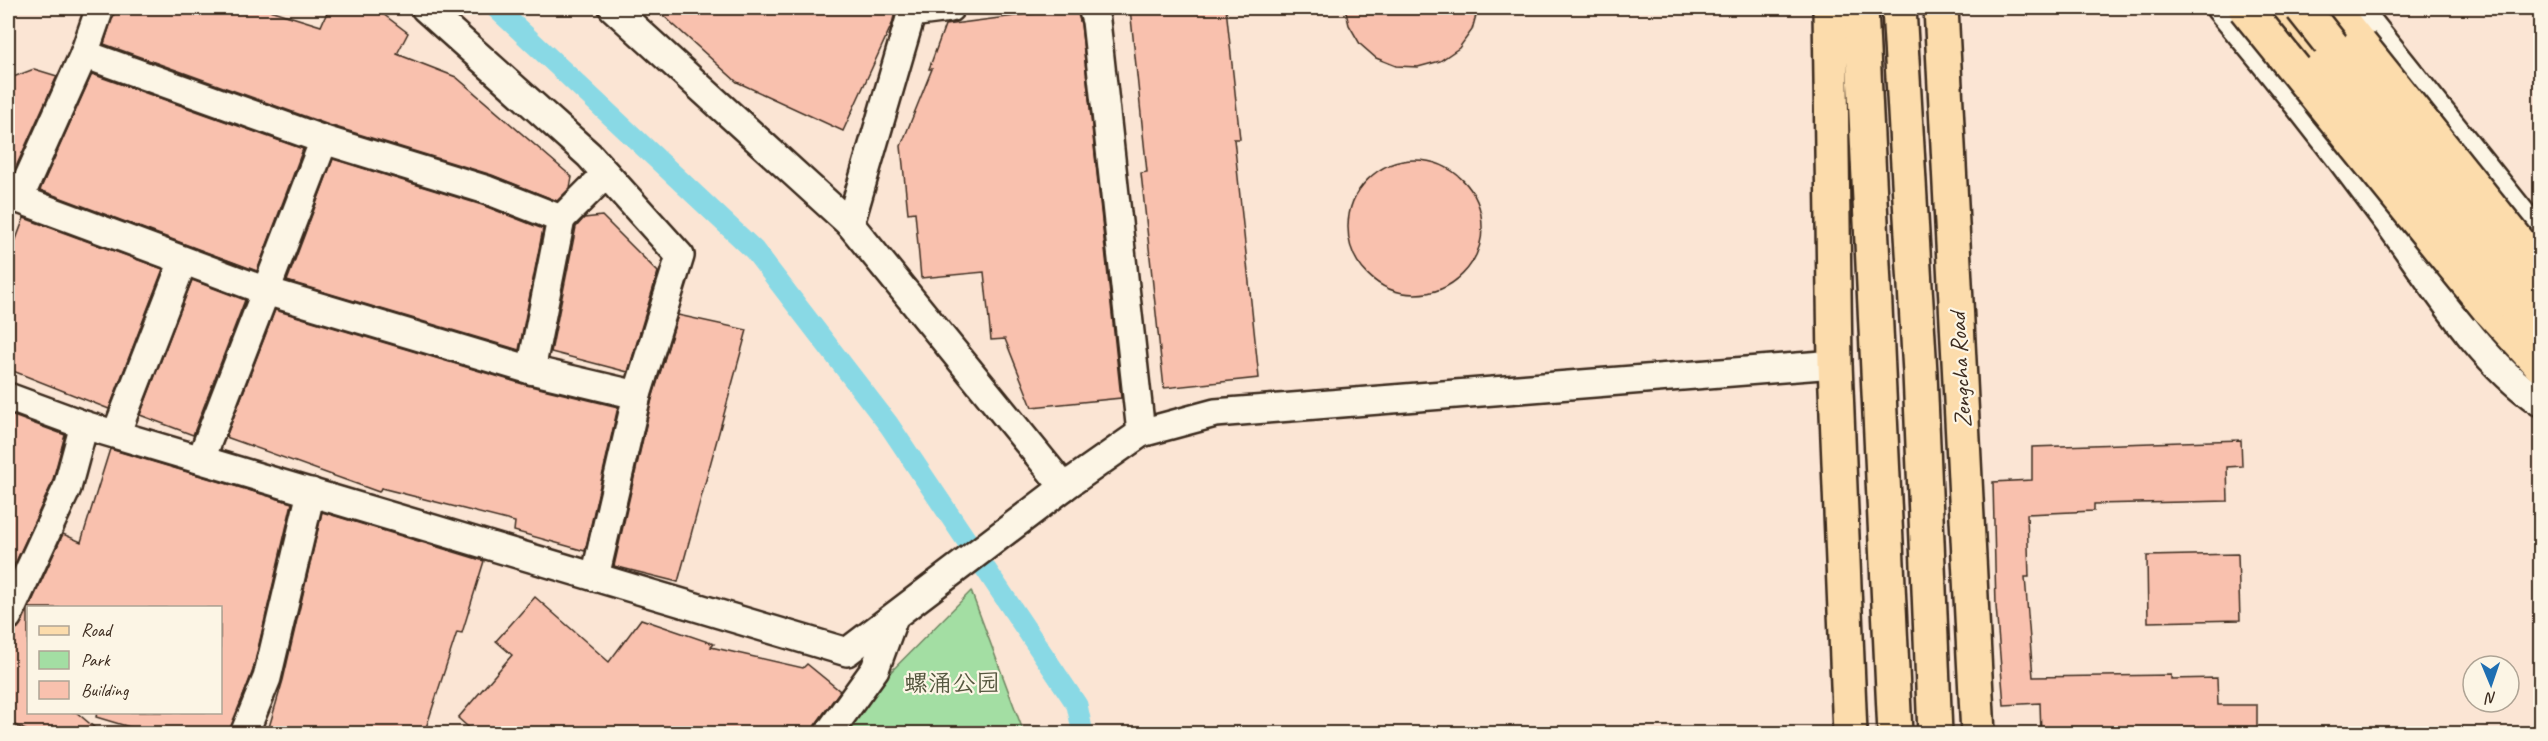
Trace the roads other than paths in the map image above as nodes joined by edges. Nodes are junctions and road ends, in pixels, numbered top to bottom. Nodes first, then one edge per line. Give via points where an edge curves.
1 (100, 8) edge
2 (425, 8) edge
3 (614, 8) edge
4 (950, 8) edge
5 (1092, 8) edge
6 (1830, 8) edge
7 (1861, 8) edge
8 (1899, 8) edge
9 (1941, 8) edge
10 (2274, 8) edge
11 (2302, 8) edge
12 (2331, 8) edge
13 (2356, 8) edge
14 (912, 10) edge
15 (2231, 10) edge
16 (84, 54) junction
17 (324, 140) junction
18 (606, 174) junction
19 (2491, 174) junction
20 (13, 197) edge
21 (561, 219) junction
22 (850, 224) junction
23 (2541, 237) edge
24 (2404, 243) junction
25 (183, 261) junction
26 (2540, 269) edge
27 (266, 291) junction
28 (2541, 306) edge
29 (2541, 335) edge
30 (1835, 364) junction
31 (2541, 365) edge
32 (531, 370) junction
33 (637, 395) junction
34 (8, 396) edge
35 (2541, 402) edge
36 (84, 425) junction
37 (1141, 433) junction
38 (116, 434) junction
39 (201, 459) junction
40 (1064, 487) junction
41 (311, 492) junction
42 (595, 577) junction
43 (8, 613) edge
44 (894, 617) junction
45 (244, 734) edge
46 (828, 734) edge
47 (1850, 734) edge
48 (1895, 734) edge
49 (1935, 734) edge
50 (1978, 734) edge

1 - 16 street
2 - 18 street
3 - 22 street
4 - 14 street
5 - 37 street
6 - 30 main road
7 - 48 main road
8 - 49 main road, Zengcha Road
9 - 50 main road, Zengcha Road
10 - 29 main road, bridge via 2501,291
11 - 28 main road, bridge
12 - 26 main road, bridge
13 - 19 street
14 - 22 street
15 - 24 street
15 - 31 main road, bridge
16 - 17 street
16 - 20 street
17 - 21 street via 487,190
17 - 27 street
18 - 21 street
18 - 33 street via 681,256
19 - 23 street
19 - 24 street
20 - 25 street
21 - 32 street
22 - 40 street
24 - 35 street via 2489,356
25 - 27 street
25 - 38 street
27 - 32 street
27 - 39 street
30 - 37 street via 1215,413
30 - 47 main road
32 - 33 street
33 - 42 street
34 - 36 street
36 - 38 street
36 - 43 street via 67,488
37 - 40 street
38 - 39 street
39 - 41 street
40 - 44 street
41 - 42 street
41 - 45 street via 267,678
42 - 44 street via 847,652
44 - 46 street via 874,669

